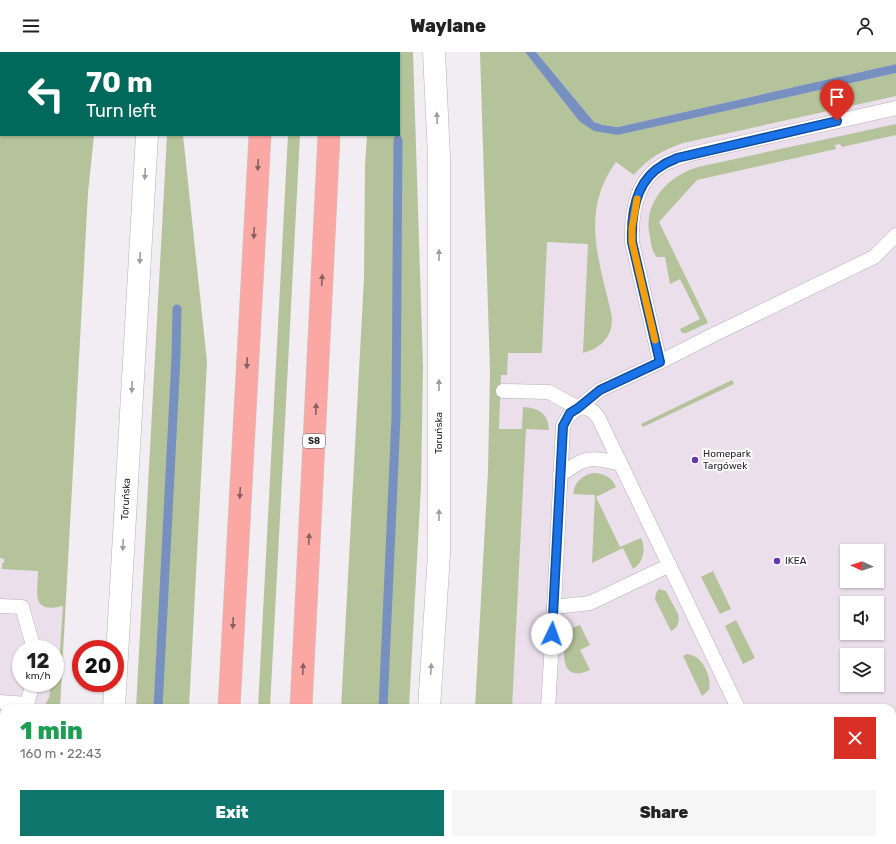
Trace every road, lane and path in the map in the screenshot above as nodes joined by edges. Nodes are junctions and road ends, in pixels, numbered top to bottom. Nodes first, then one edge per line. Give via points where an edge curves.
1 (434, 52) edge
2 (896, 108) edge
3 (147, 136) edge
4 (260, 136) edge
5 (329, 136) edge
6 (896, 235) edge
7 (660, 362) junction
8 (503, 391) dead end
9 (578, 408) junction
10 (621, 464) junction
11 (560, 475) junction
12 (670, 565) junction
13 (0, 606) edge
14 (554, 607) junction
15 (31, 640) edge
16 (30, 692) edge
17 (0, 702) edge
18 (13, 704) edge
19 (27, 704) edge
20 (114, 704) edge
21 (228, 704) edge
22 (301, 704) edge
23 (429, 704) edge
24 (548, 704) edge
25 (736, 704) edge

23 -> 1 main road, Toruńska via 440,554 439,157
2 - 7 lane via 691,154 662,165 650,176 637,198 632,242
3 -> 20 main road, Toruńska
4 -> 21 highway
22 -> 5 highway, S8
6 - 7 lane via 874,257
7 - 9 lane via 600,390
8 - 9 lane via 549,392
9 - 10 lane via 592,409
9 - 11 lane via 570,413 563,426
10 - 11 lane via 598,459 587,460
10 - 12 lane
11 - 14 lane
12 - 14 lane via 590,603
12 - 25 lane
13 - 15 lane via 22,607
14 - 24 lane
16 - 19 lane
17 - 18 lane

